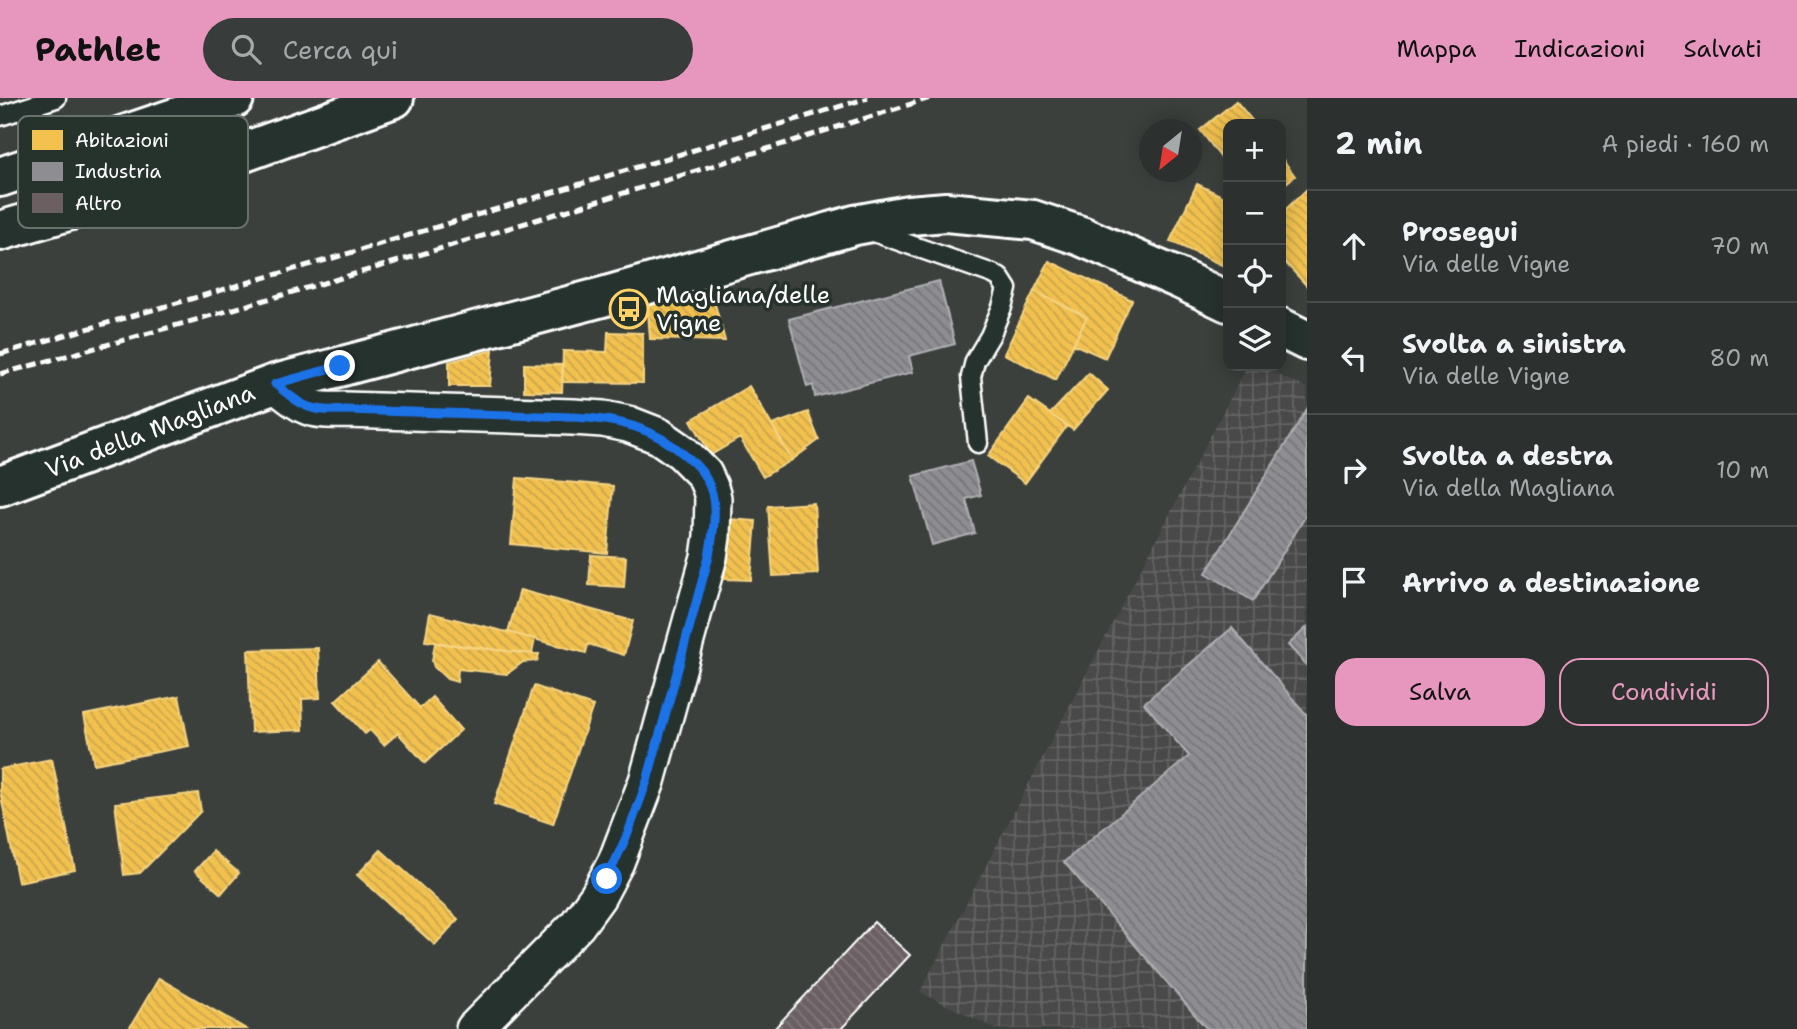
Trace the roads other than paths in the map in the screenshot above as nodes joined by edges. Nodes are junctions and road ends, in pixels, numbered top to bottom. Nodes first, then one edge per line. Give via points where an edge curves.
1 (56, 98) edge
2 (234, 98) edge
3 (394, 98) edge
4 (0, 116) edge
5 (181, 116) edge
6 (248, 151) edge
7 (18, 171) edge
8 (0, 177) edge
9 (855, 225) junction
10 (18, 227) edge
11 (0, 232) edge
12 (1223, 300) edge
13 (1286, 330) edge
14 (1307, 341) edge
15 (275, 384) junction
16 (978, 443) dead end
17 (0, 486) edge
18 (474, 1029) edge

1 - 4 lane
2 - 5 main road
3 - 6 main road
7 - 8 main road
9 - 12 main road, Via della Magliana via 946,212 1033,220 1114,250
9 - 15 main road, Via della Magliana
9 - 16 lane via 993,274 1007,289 971,377
10 - 11 main road
13 - 14 main road
15 - 17 main road, Via della Magliana
15 - 18 street via 320,411 573,417 628,424 676,448 704,474 710,487 714,516 709,556 647,781 616,862 577,925

